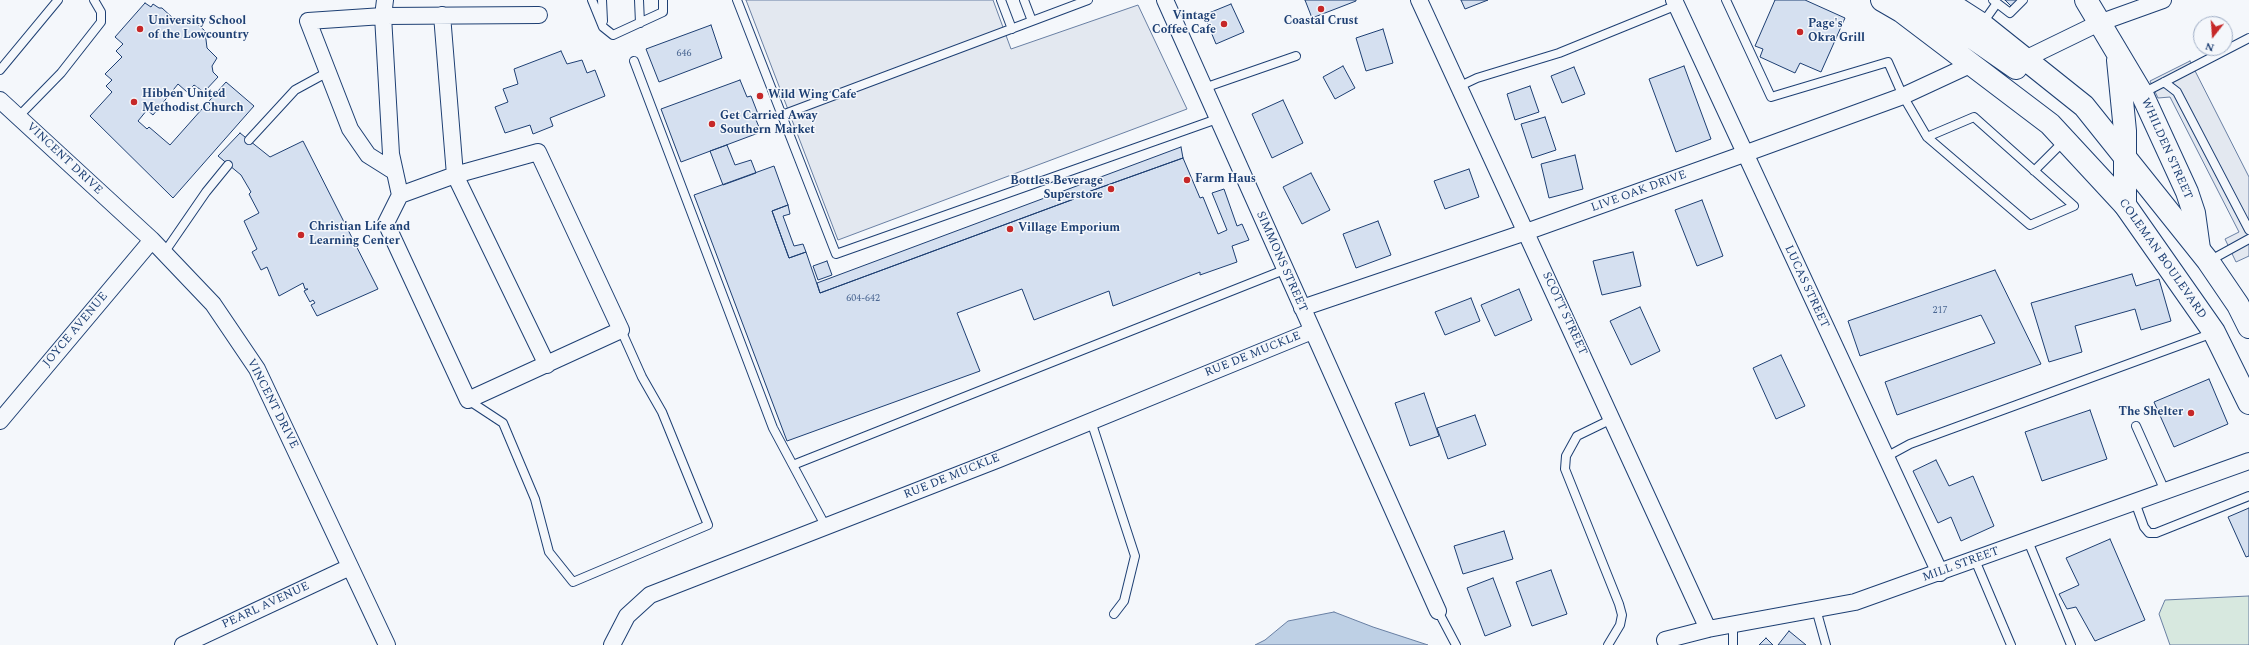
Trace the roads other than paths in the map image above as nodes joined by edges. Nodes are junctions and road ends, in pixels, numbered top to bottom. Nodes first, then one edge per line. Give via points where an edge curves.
1 (58, 0) edge
2 (94, 0) edge
3 (592, 0) edge
4 (602, 0) edge
5 (639, 0) edge
6 (663, 0) edge
7 (737, 0) edge
8 (1001, 0) edge
9 (1024, 0) edge
10 (1088, 0) edge
11 (1419, 0) edge
12 (1726, 0) edge
13 (1882, 0) edge
14 (1944, 0) edge
15 (2022, 0) edge
16 (2086, 0) edge
17 (1169, 1) edge
18 (2156, 1) edge
19 (1995, 2) edge
20 (1675, 3) edge
21 (384, 8) edge
22 (1902, 11) junction
23 (442, 15) junction
24 (539, 15) dead end
25 (1032, 21) junction
26 (640, 23) junction
27 (2099, 23) junction
28 (1982, 24) junction
29 (603, 27) junction
30 (1012, 29) junction
31 (2249, 38) edge
32 (2117, 55) junction
33 (1296, 56) dead end
34 (634, 61) dead end
35 (1972, 64) junction
36 (2032, 64) junction
37 (0, 70) edge
38 (328, 72) junction
39 (2164, 82) junction
40 (1458, 87) junction
41 (1204, 88) junction
42 (2142, 94) junction
43 (1903, 96) junction
44 (0, 100) edge
45 (782, 115) junction
46 (18, 117) junction
47 (1217, 119) junction
48 (1927, 137) junction
49 (250, 140) dead end
50 (2065, 140) junction
51 (1744, 154) junction
52 (2126, 161) junction
53 (228, 165) dead end
54 (2034, 171) junction
55 (395, 172) junction
56 (455, 175) junction
57 (400, 195) junction
58 (2125, 205) junction
59 (2249, 230) edge
60 (1526, 232) junction
61 (2249, 239) edge
62 (152, 240) junction
63 (164, 253) junction
64 (2203, 255) junction
65 (1284, 270) junction
66 (1302, 308) junction
67 (2249, 327) edge
68 (621, 330) junction
69 (1312, 331) junction
70 (2214, 332) junction
71 (547, 364) junction
72 (468, 400) junction
73 (2249, 403) edge
74 (1612, 419) junction
75 (0, 421) edge
76 (1091, 421) junction
77 (2136, 426) dead end
78 (1886, 457) junction
79 (2249, 461) edge
80 (793, 465) junction
81 (2165, 491) junction
82 (2249, 496) edge
83 (2135, 502) junction
84 (826, 527) junction
85 (2028, 541) junction
86 (1975, 560) junction
87 (350, 567) junction
88 (1940, 573) junction
89 (1816, 609) junction
90 (1438, 611) joint
91 (1114, 614) dead end
92 (1733, 624) junction
93 (1708, 629) junction
94 (1665, 640) dead end
95 (182, 645) edge
96 (387, 645) edge
97 (612, 645) edge
98 (1456, 645) edge
99 (1608, 645) edge
100 (1733, 645) edge
101 (1826, 645) edge
102 (2011, 645) edge
103 (2071, 645) edge

1 - 37 lane
2 - 46 lane via 101,12 101,22 61,73
3 - 29 lane
4 - 29 lane
5 - 26 lane
6 - 26 lane via 663,12
7 - 45 lane
8 - 30 lane
9 - 25 lane
10 - 25 lane
11 - 40 street, SCOTT STREET
12 - 43 lane via 1772,97 1888,62
13 - 22 main road, COLEMAN BOULEVARD
14 - 28 main road
15 - 19 lane via 2010,13
16 - 27 main road, WHILDEN STREET
17 - 41 street, SIMMONS STREET
18 - 27 street
19 - 28 lane
20 - 40 lane via 1559,53 1477,78
20 - 51 street, LUCAS STREET
21 - 23 street
21 - 38 street via 308,22
21 - 55 street via 391,154
22 - 35 main road, COLEMAN BOULEVARD
22 - 36 main road via 1914,4 1924,4 2010,65 2025,70
23 - 24 street
23 - 56 street
25 - 30 lane
26 - 29 lane via 613,35
27 - 32 main road, WHILDEN STREET
27 - 36 street
28 - 36 main road
30 - 45 lane
31 - 39 lane
32 - 42 main road, WHILDEN STREET
32 - 52 main road, WHILDEN STREET via 2126,131
33 - 41 lane
34 - 80 lane via 773,428
35 - 43 street, LIVE OAK DRIVE
35 - 50 main road, COLEMAN BOULEVARD via 2050,124
36 - 52 main road via 2084,106
38 - 49 lane via 295,90
38 - 55 street via 350,129 368,155
39 - 42 lane
39 - 59 lane via 2177,92
40 - 60 street, SCOTT STREET
41 - 47 street, SIMMONS STREET
42 - 64 main road, WHILDEN STREET via 2187,192
43 - 48 lane
43 - 51 street, LIVE OAK DRIVE
44 - 46 street, VINCENT DRIVE
45 - 47 lane via 836,254
46 - 62 street, VINCENT DRIVE
47 - 65 street, SIMMONS STREET
48 - 54 lane via 1974,118
48 - 54 lane via 2030,225 2074,206
50 - 54 lane
50 - 58 main road, COLEMAN BOULEVARD
51 - 60 street, LIVE OAK DRIVE
51 - 78 street, LUCAS STREET
52 - 58 main road, WHILDEN STREET
52 - 64 main road
53 - 63 lane
55 - 57 street
56 - 57 street
56 - 68 street via 538,152
56 - 71 street
57 - 72 street via 386,224
58 - 70 main road, COLEMAN BOULEVARD
60 - 66 street, LIVE OAK DRIVE
60 - 74 street, SCOTT STREET
61 - 64 lane
62 - 63 street, VINCENT DRIVE
62 - 75 street, JOYCE AVENUE
63 - 87 street, VINCENT DRIVE via 213,304 257,369
64 - 67 main road via 2238,305
65 - 66 street, SIMMONS STREET
65 - 80 lane
66 - 69 street, SIMMONS STREET
68 - 71 street
68 - 72 lane via 642,377 662,412 708,525 573,582 549,552 535,499 503,423
69 - 76 street, RUE DE MUCKLE
69 - 90 street, SIMMONS STREET
70 - 73 main road, COLEMAN BOULEVARD
70 - 78 lane via 1910,444
71 - 72 street
74 - 93 street, SCOTT STREET
74 - 99 lane via 1577,436 1566,456 1566,469 1620,610 1620,625
76 - 84 street, RUE DE MUCKLE
76 - 91 lane via 1135,556 1124,601
77 - 81 lane
78 - 88 street, LUCAS STREET
79 - 81 street, MILL STREET
80 - 84 lane
81 - 83 street, MILL STREET
82 - 83 lane via 2156,533 2149,532 2144,527
83 - 85 street, MILL STREET
84 - 97 street, RUE DE MUCKLE via 650,595 627,616
85 - 86 street, MILL STREET
85 - 103 lane
86 - 88 street, MILL STREET
86 - 102 lane
87 - 95 street, PEARL AVENUE
87 - 96 street, VINCENT DRIVE
88 - 89 street, MILL STREET via 1855,602
89 - 92 street, MILL STREET
89 - 101 lane
90 - 98 lane
92 - 93 street, MILL STREET
92 - 100 lane
93 - 94 street, MILL STREET

